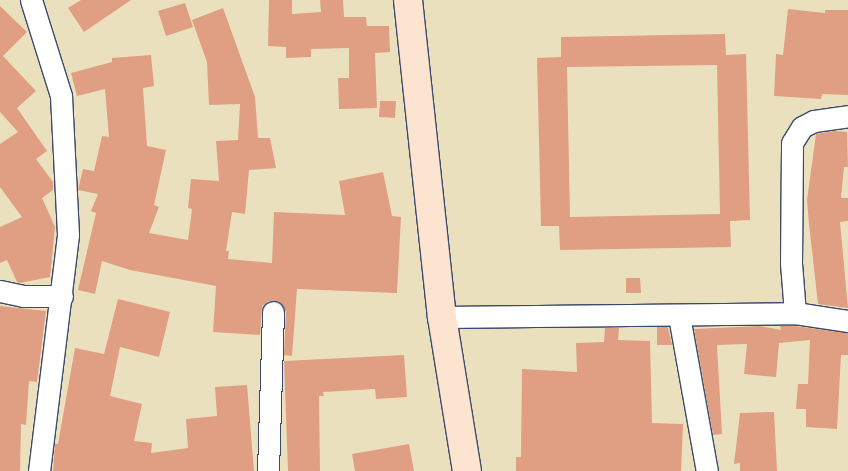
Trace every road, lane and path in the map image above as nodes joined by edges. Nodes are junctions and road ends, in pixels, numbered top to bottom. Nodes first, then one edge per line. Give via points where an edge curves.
1 (31, 0) edge
2 (408, 0) edge
3 (848, 116) edge
4 (0, 291) edge
5 (62, 296) junction
6 (273, 312) dead end
7 (796, 313) junction
8 (680, 316) junction
9 (442, 317) junction
10 (848, 321) edge
11 (39, 471) edge
12 (268, 471) edge
13 (467, 471) edge
14 (707, 471) edge

1 - 5 street via 61,96 68,235
2 - 9 main road
3 - 7 street via 814,121 802,127 792,143 790,244
4 - 5 street via 23,296
5 - 11 street
6 - 12 street
7 - 8 street
7 - 10 street
8 - 9 street
8 - 14 street
9 - 13 main road

